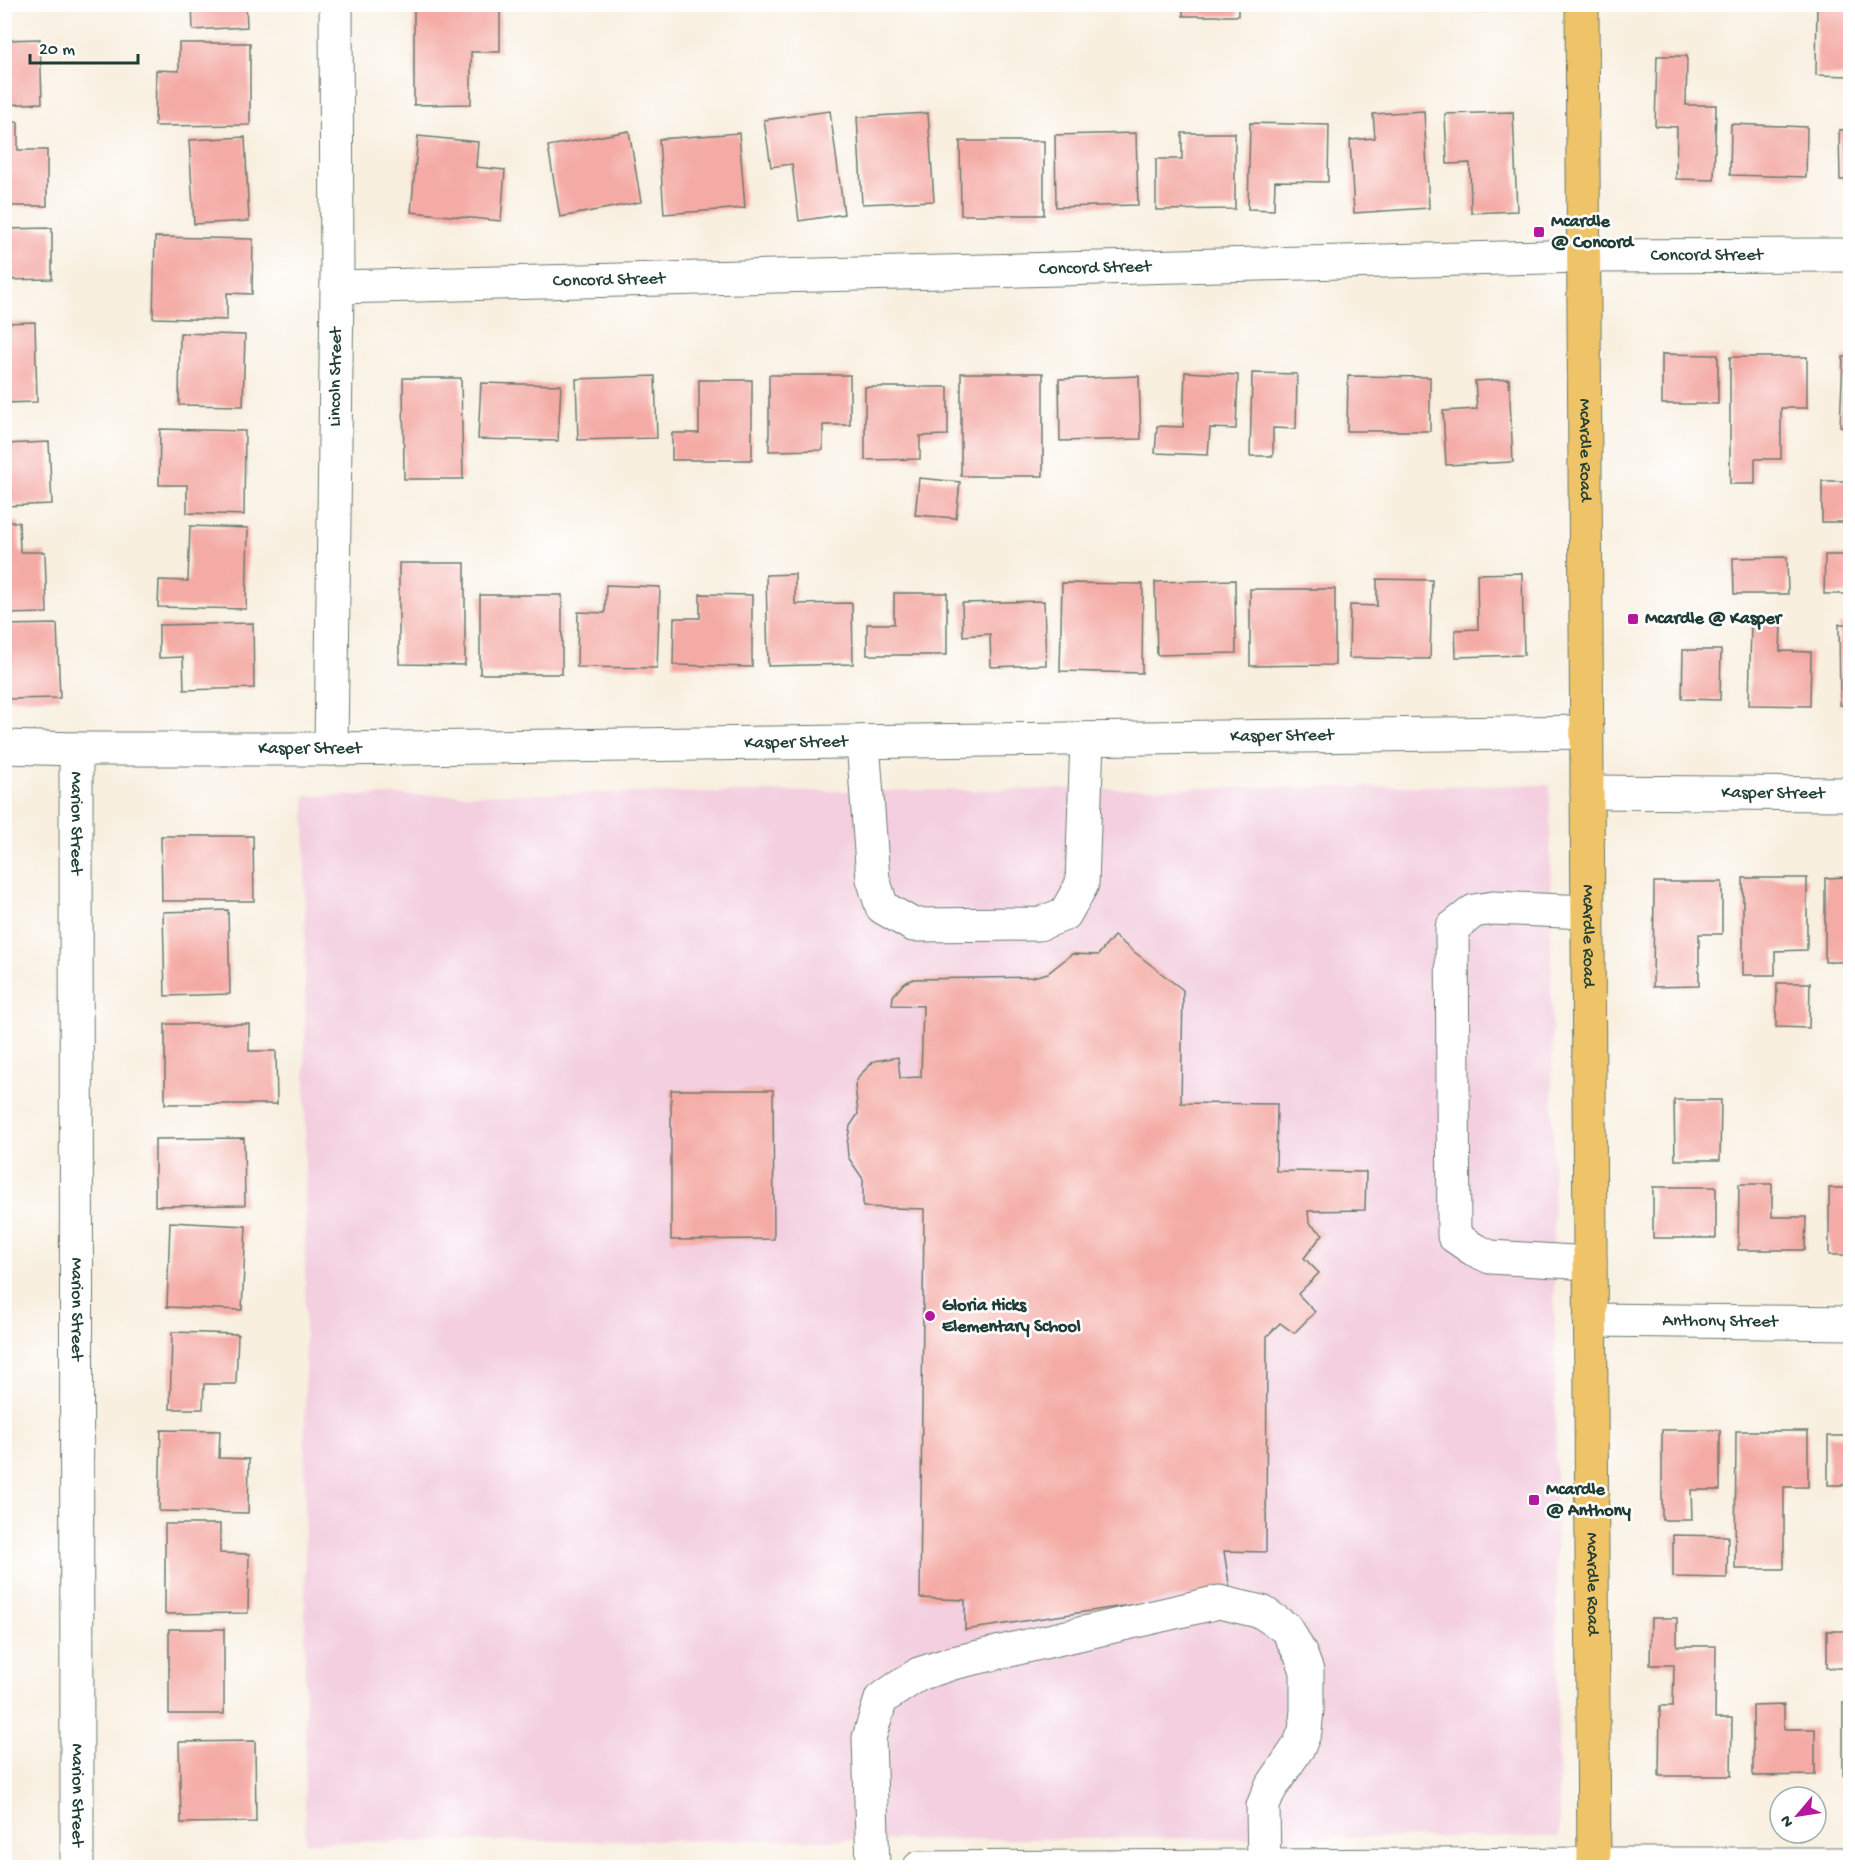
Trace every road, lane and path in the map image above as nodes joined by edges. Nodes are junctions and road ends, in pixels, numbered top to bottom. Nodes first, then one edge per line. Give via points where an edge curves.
1 (336, 4) edge
2 (1582, 4) edge
3 (1851, 255) edge
4 (1584, 256) junction
5 (337, 287) junction
6 (1587, 732) junction
7 (1087, 739) junction
8 (863, 742) junction
9 (4, 747) edge
10 (76, 749) junction
11 (331, 749) junction
12 (1587, 792) junction
13 (1851, 794) edge
14 (1588, 912) junction
15 (1590, 1263) junction
16 (1590, 1320) junction
17 (1851, 1323) edge
18 (1851, 1864) edge
19 (1264, 1865) junction
20 (1594, 1866) edge
21 (77, 1868) edge
22 (873, 1868) edge
23 (919, 1868) edge

1 - 5 street, Lincoln Street
2 - 4 main road, McArdle Road
3 - 4 street, Concord Street
4 - 5 street, Concord Street
4 - 6 main road, McArdle Road
5 - 11 street, Lincoln Street
6 - 7 street, Kasper Street
6 - 12 main road, McArdle Road
7 - 8 street, Kasper Street
7 - 8 street via 1082,884 1065,914 1039,924 913,925 882,907 873,879
8 - 11 street, Kasper Street
9 - 10 street, Kasper Street
10 - 11 street, Kasper Street
10 - 21 street, Marion Street
12 - 13 street, Kasper Street
12 - 14 main road, McArdle Road
14 - 15 main road, McArdle Road
14 - 15 street via 1474,910 1452,928 1454,1236 1490,1257
15 - 16 main road, McArdle Road
16 - 17 street, Anthony Street
16 - 20 main road, McArdle Road
18 - 20 street
19 - 20 street
19 - 22 street via 1263,1806 1305,1731 1307,1671 1287,1629 1262,1612 1219,1602 953,1663 919,1674 880,1699 869,1738
19 - 23 street

